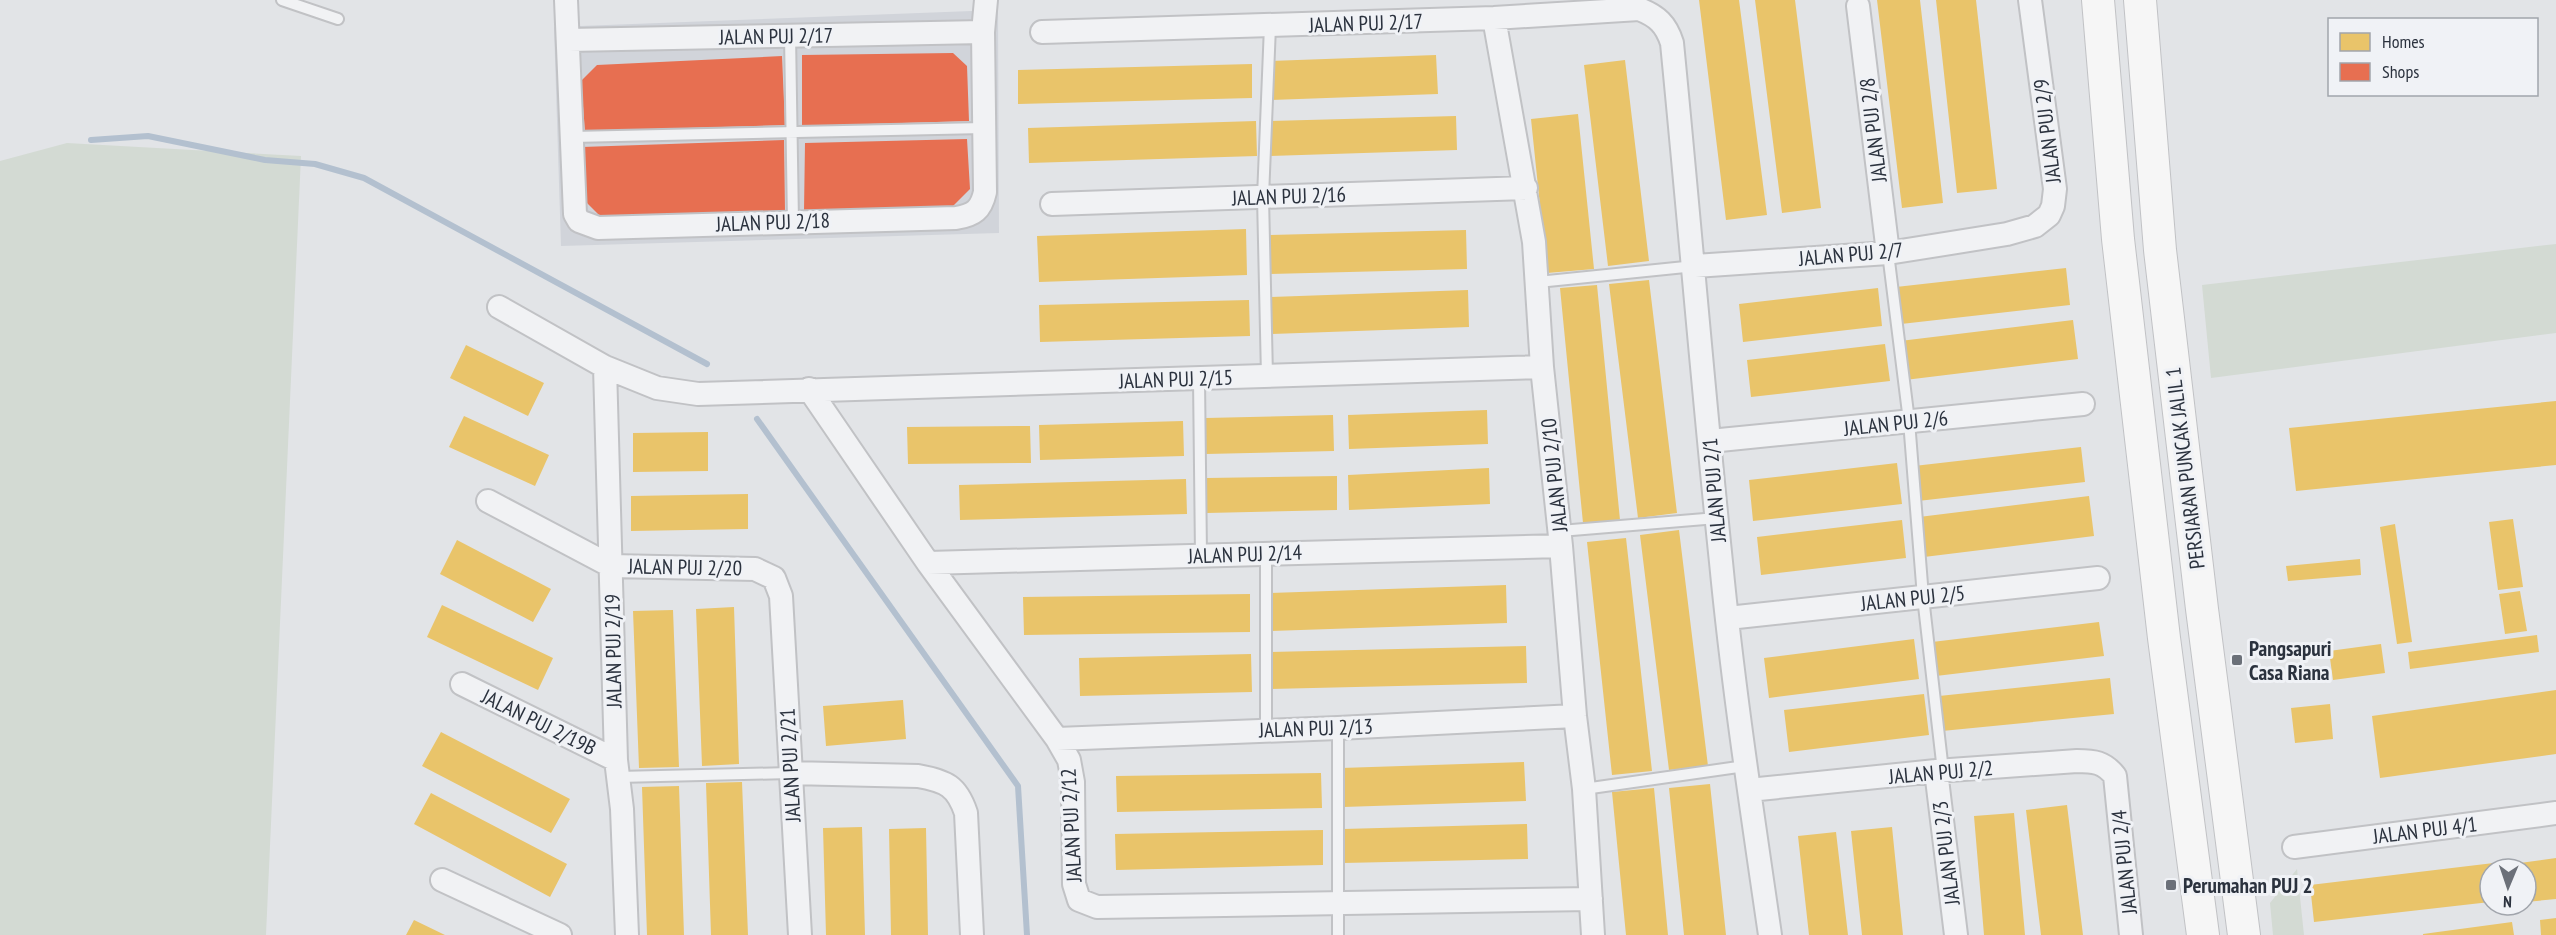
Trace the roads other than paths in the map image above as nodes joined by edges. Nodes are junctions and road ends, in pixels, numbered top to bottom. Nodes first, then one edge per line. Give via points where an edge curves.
1 (282, 0) edge
2 (566, 0) edge
3 (986, 0) edge
4 (2030, 0) edge
5 (2098, 0) edge
6 (2140, 0) edge
7 (1858, 6) dead end
8 (1494, 18) junction
9 (338, 19) dead end
10 (1270, 26) junction
11 (983, 32) junction
12 (1042, 32) dead end
13 (790, 35) junction
14 (568, 40) junction
15 (1671, 43) joint
16 (984, 128) junction
17 (792, 132) junction
18 (572, 137) junction
19 (1526, 188) junction
20 (1263, 197) junction
21 (1052, 204) dead end
22 (792, 222) junction
23 (2007, 234) joint
24 (1888, 253) junction
25 (1695, 266) junction
26 (1538, 282) junction
27 (499, 306) dead end
28 (605, 367) junction
29 (1542, 367) junction
30 (1267, 377) junction
31 (1199, 379) junction
32 (809, 389) junction
33 (2083, 404) dead end
34 (1909, 421) junction
35 (1710, 441) junction
36 (488, 501) dead end
37 (1718, 518) junction
38 (1561, 539) junction
39 (1266, 553) junction
40 (1202, 555) junction
41 (928, 563) junction
42 (611, 566) junction
43 (2098, 578) dead end
44 (781, 596) joint
45 (1923, 597) junction
46 (1728, 618) junction
47 (462, 684) dead end
48 (1575, 716) junction
49 (1338, 728) junction
50 (1266, 730) junction
51 (1057, 739) junction
52 (1745, 766) junction
53 (617, 768) junction
54 (1939, 771) junction
55 (790, 773) junction
56 (2116, 788) joint
57 (1584, 789) junction
58 (1749, 790) junction
59 (2556, 813) edge
60 (2294, 847) dead end
61 (442, 880) dead end
62 (1591, 899) junction
63 (1338, 903) junction
64 (560, 935) edge
65 (627, 935) edge
66 (800, 935) edge
67 (972, 935) edge
68 (1338, 935) edge
69 (1593, 935) edge
70 (1770, 935) edge
71 (1956, 935) edge
72 (2131, 935) edge
73 (2203, 935) edge
74 (2244, 935) edge

1 - 9 lane
2 - 14 street, JALAN PUJ 2/18
3 - 11 street, JALAN PUJ 2/18
4 - 23 street, JALAN PUJ 2/9 via 2055,189 2049,215 2035,226
5 - 73 main road, PERSIARAN PUNCAK JALIL 1 via 2118,239
6 - 74 main road, PERSIARAN PUNCAK JALIL 1 via 2160,250
7 - 24 street, JALAN PUJ 2/8
8 - 10 street, JALAN PUJ 2/17
8 - 15 street, JALAN PUJ 2/17 via 1639,9 1655,16 1667,28
8 - 19 street, JALAN PUJ 2/10
10 - 12 street, JALAN PUJ 2/17
10 - 20 lane
11 - 13 street, JALAN PUJ 2/17
11 - 16 street, JALAN PUJ 2/18
13 - 14 street, JALAN PUJ 2/17
13 - 17 lane
14 - 18 street, JALAN PUJ 2/18
15 - 25 street, JALAN PUJ 2/1
16 - 17 lane
16 - 22 street, JALAN PUJ 2/18 via 983,203 968,216
17 - 18 lane
17 - 22 lane
18 - 22 street, JALAN PUJ 2/18 via 575,214 587,226
19 - 20 street, JALAN PUJ 2/16
19 - 26 street, JALAN PUJ 2/10
20 - 21 street, JALAN PUJ 2/16
20 - 30 lane
23 - 24 street, JALAN PUJ 2/7
24 - 25 street, JALAN PUJ 2/7
24 - 34 lane
25 - 26 lane
25 - 35 street, JALAN PUJ 2/1
26 - 29 street, JALAN PUJ 2/10
27 - 28 street
28 - 32 street via 657,388 698,394
28 - 42 street, JALAN PUJ 2/19
29 - 30 street, JALAN PUJ 2/15
29 - 38 street, JALAN PUJ 2/10
30 - 31 street, JALAN PUJ 2/15
31 - 32 street, JALAN PUJ 2/15
31 - 40 lane
32 - 41 street, JALAN PUJ 2/12
33 - 34 street, JALAN PUJ 2/6
34 - 35 street, JALAN PUJ 2/6
34 - 45 lane
35 - 37 street, JALAN PUJ 2/1
36 - 42 street
37 - 38 lane
37 - 46 street, JALAN PUJ 2/1
38 - 39 street, JALAN PUJ 2/14
38 - 48 street, JALAN PUJ 2/10
39 - 40 street, JALAN PUJ 2/14
39 - 50 lane
40 - 41 street, JALAN PUJ 2/14
41 - 51 street, JALAN PUJ 2/12
42 - 44 street, JALAN PUJ 2/20 via 754,569 774,578
42 - 53 street, JALAN PUJ 2/19
43 - 45 street, JALAN PUJ 2/5
44 - 55 street, JALAN PUJ 2/21
45 - 46 street, JALAN PUJ 2/5
45 - 54 lane
46 - 52 street, JALAN PUJ 2/1
47 - 53 street, JALAN PUJ 2/19B
48 - 49 street, JALAN PUJ 2/13
48 - 57 street, JALAN PUJ 2/10
49 - 50 street, JALAN PUJ 2/13
49 - 63 lane
50 - 51 street, JALAN PUJ 2/13
51 - 63 street, JALAN PUJ 2/12 via 1069,760 1073,782 1074,884 1080,900 1087,905
52 - 57 lane
52 - 58 street, JALAN PUJ 2/1
53 - 55 lane
53 - 65 street, JALAN PUJ 2/19
54 - 56 street, JALAN PUJ 2/2 via 2092,761 2107,765 2115,776
54 - 58 street, JALAN PUJ 2/2
54 - 71 street, JALAN PUJ 2/3
55 - 66 street, JALAN PUJ 2/21
55 - 67 street via 918,776 950,785 961,798 966,813
56 - 72 street, JALAN PUJ 2/4
57 - 62 street, JALAN PUJ 2/10
58 - 70 street, JALAN PUJ 2/1
59 - 60 street, JALAN PUJ 4/1
61 - 64 street
62 - 63 street, JALAN PUJ 2/12
62 - 69 street, JALAN PUJ 2/10
63 - 68 lane

